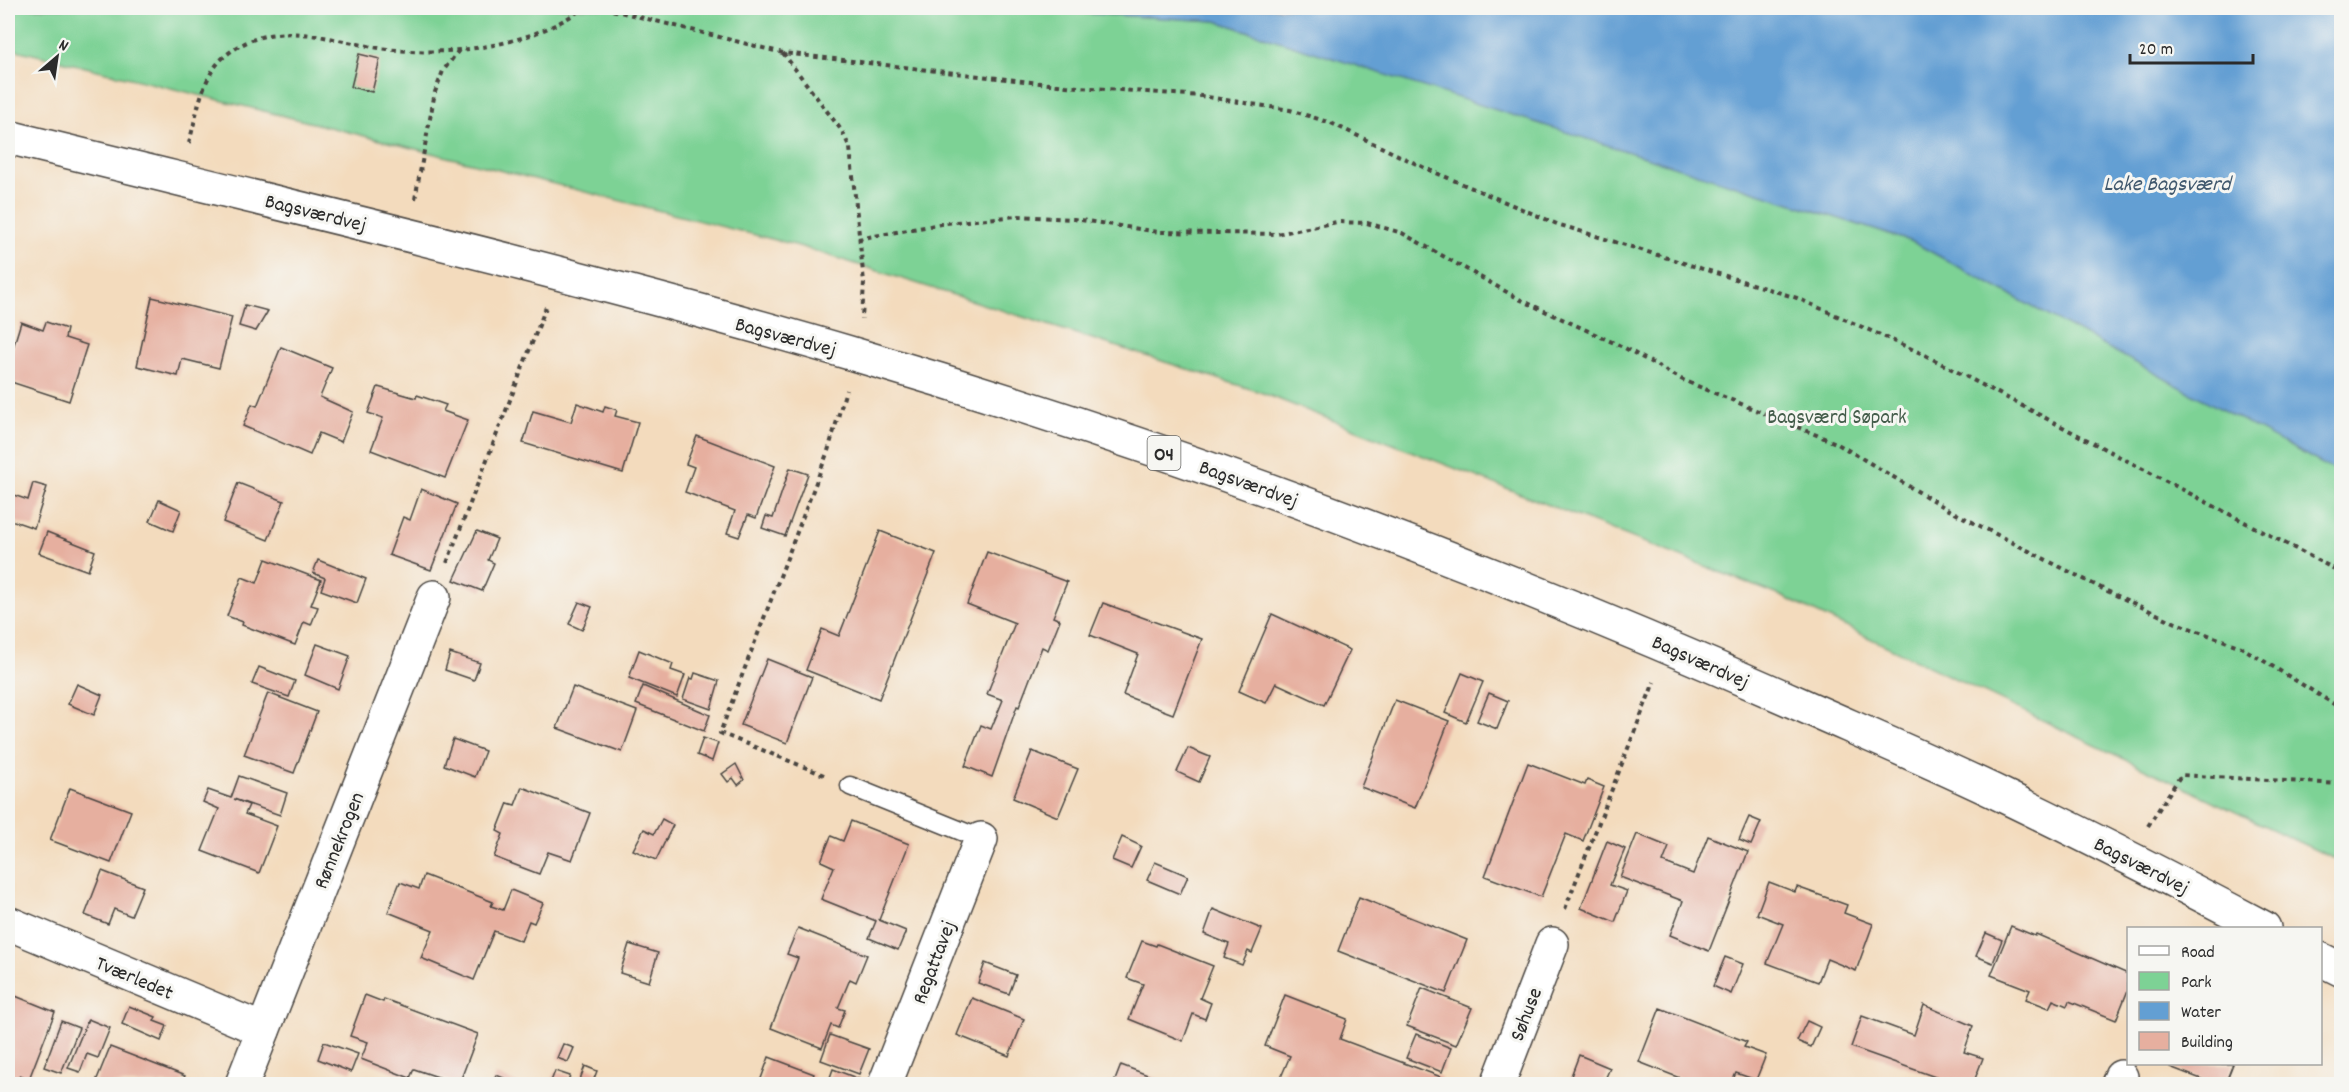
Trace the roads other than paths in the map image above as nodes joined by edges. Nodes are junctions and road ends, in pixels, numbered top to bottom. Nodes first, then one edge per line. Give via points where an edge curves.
1 (8, 137) edge
2 (434, 597) road end
3 (850, 786) road end
4 (981, 839) joint
5 (8, 923) edge
6 (2262, 927) edge
7 (1552, 944) road end
8 (2322, 960) edge
9 (2342, 970) edge
10 (263, 1030) junction
11 (242, 1084) edge
12 (885, 1084) edge
13 (1498, 1084) edge

1 - 6 main road, Bagsværdvej / O4 via 560,273 857,355 1168,454 1579,608 2001,794
2 - 10 main road, Rønnekrogen
3 - 4 lane
4 - 12 main road, Regattavej
5 - 10 main road, Tværledet
7 - 13 main road, Søhuse
8 - 9 main road
10 - 11 main road, Rønnekrogen

